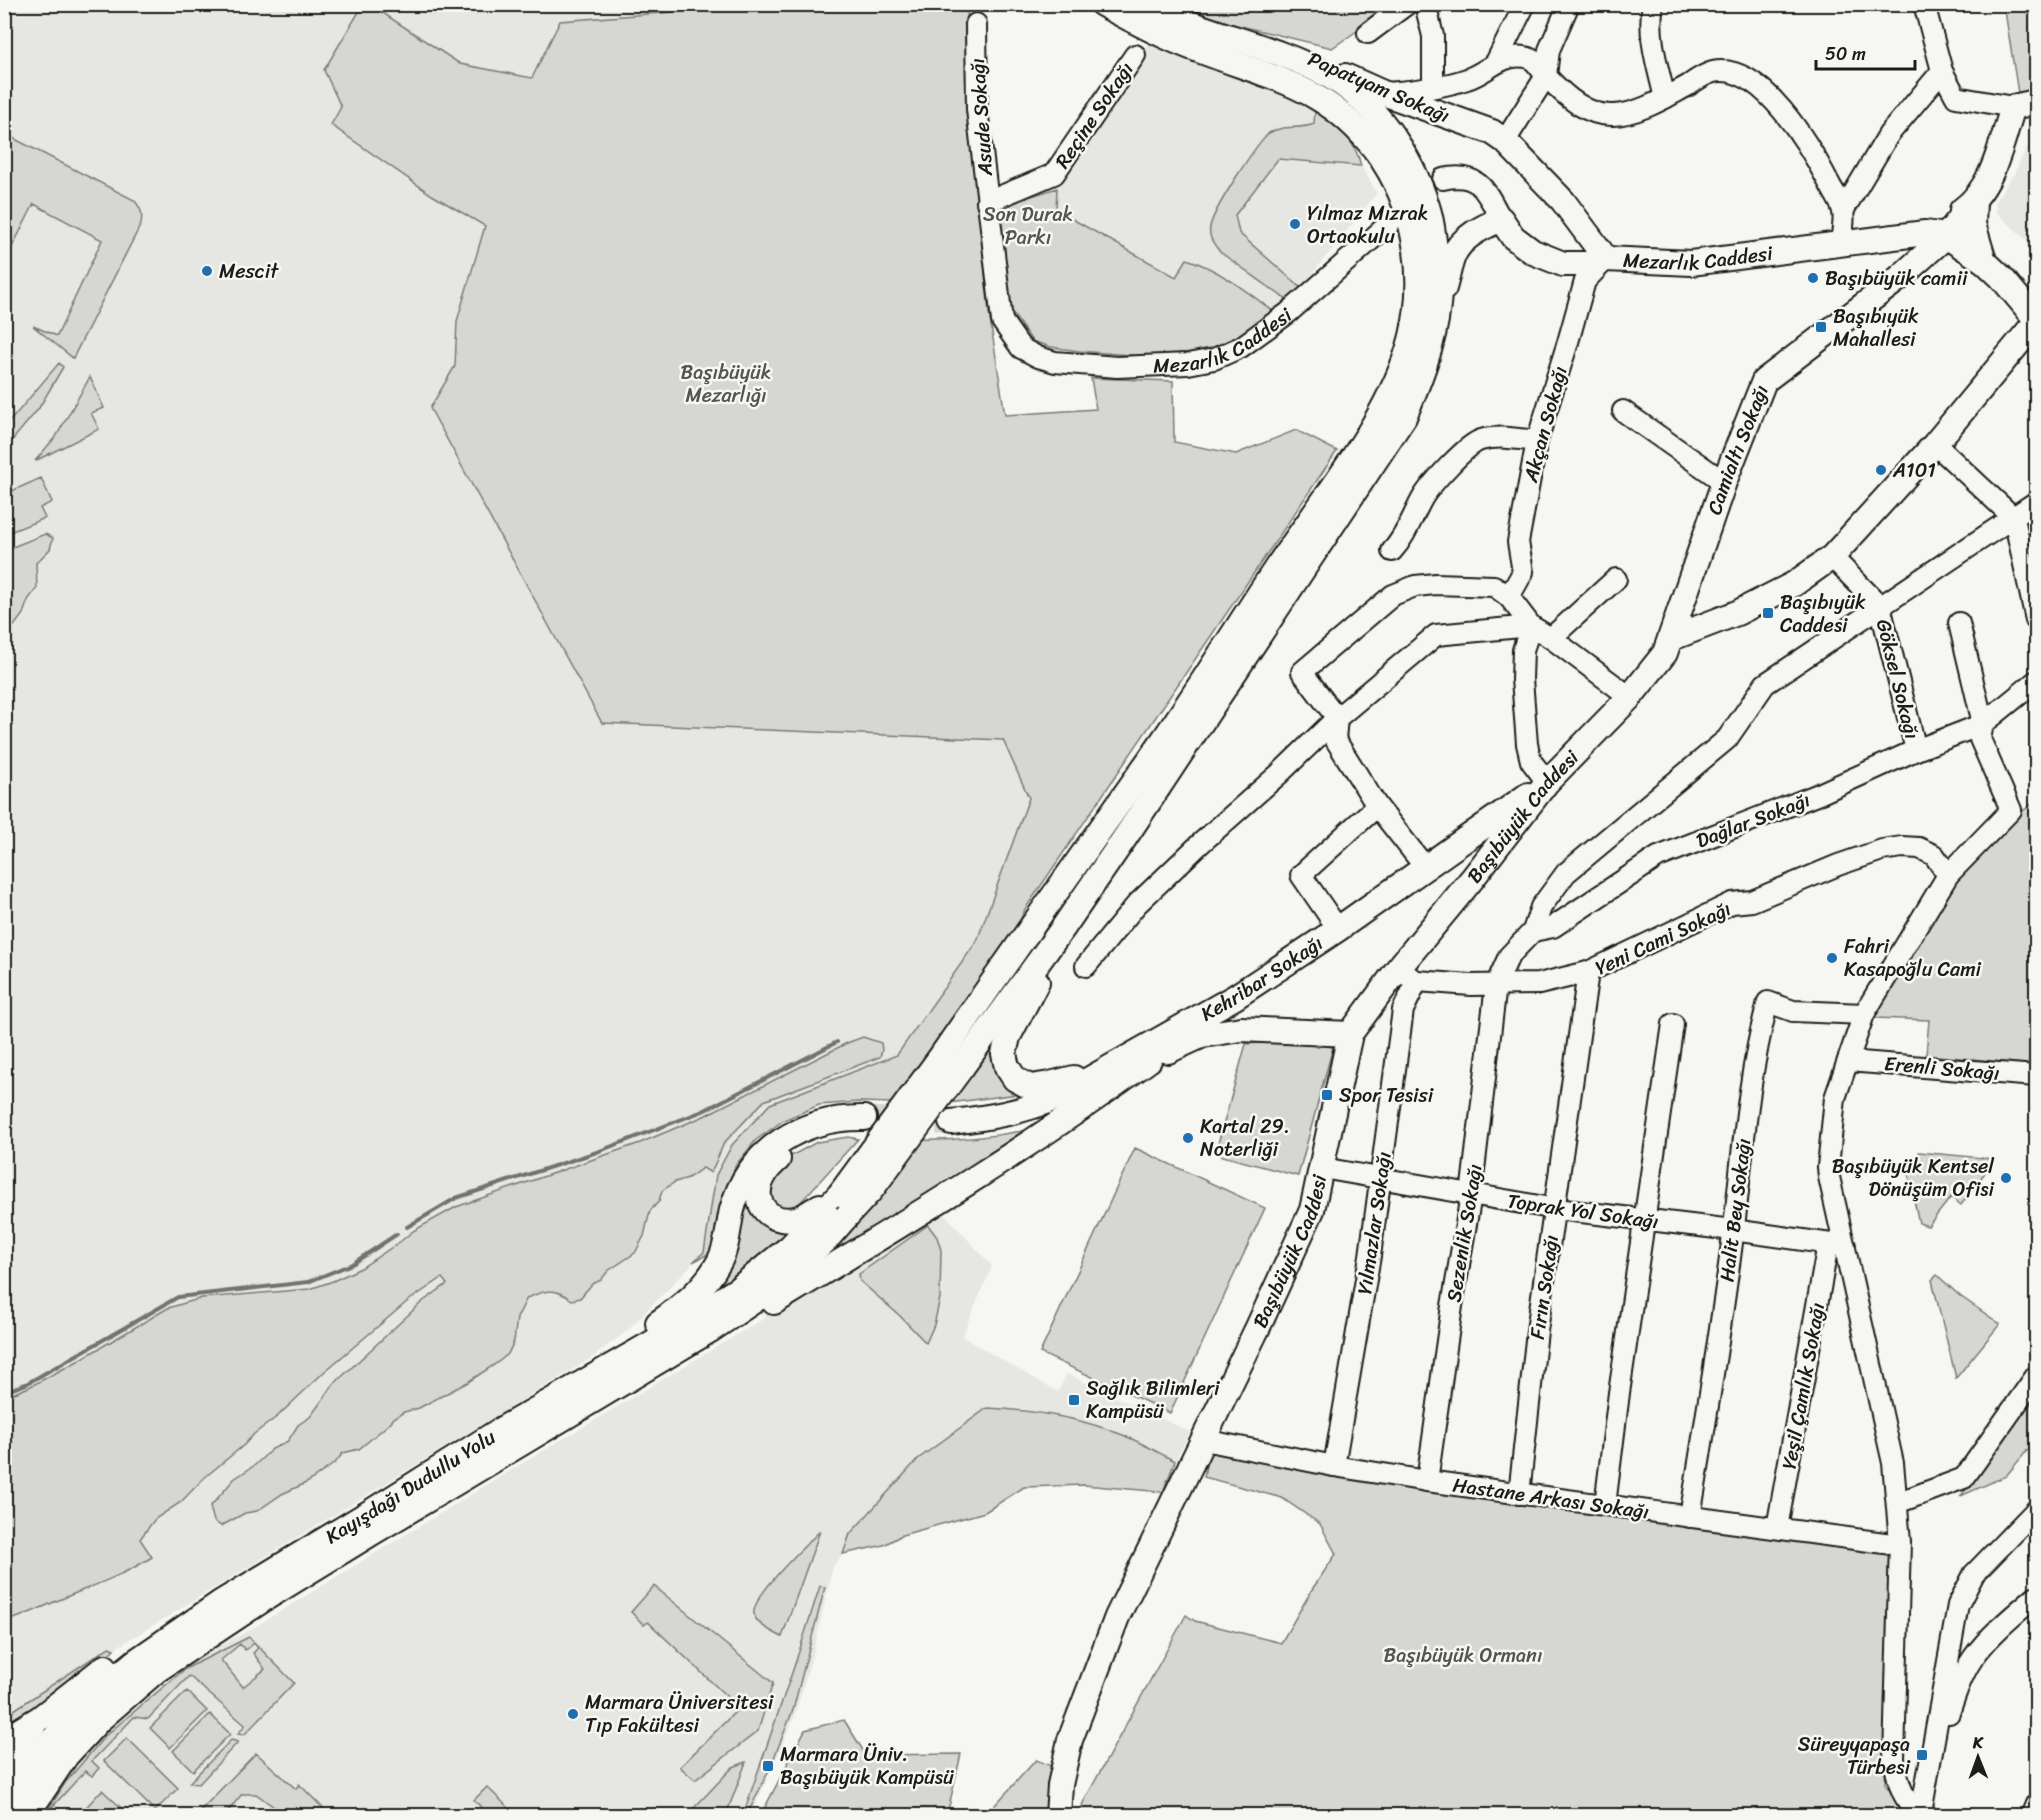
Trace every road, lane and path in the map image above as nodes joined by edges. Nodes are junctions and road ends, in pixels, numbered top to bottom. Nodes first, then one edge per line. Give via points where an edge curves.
1 (1102, 4) edge
2 (1146, 4) edge
3 (1407, 4) edge
4 (1425, 4) edge
5 (1525, 4) edge
6 (1569, 4) edge
7 (1653, 4) edge
8 (1924, 4) edge
9 (976, 24) dead end
10 (1368, 33) dead end
11 (1250, 44) junction
12 (1135, 55) dead end
13 (1496, 62) junction
14 (1942, 71) junction
15 (1546, 76) junction
16 (1433, 87) junction
17 (1383, 93) junction
18 (1665, 98) junction
19 (2037, 102) edge
20 (2013, 107) junction
21 (1505, 141) junction
22 (1443, 179) dead end
23 (1974, 201) junction
24 (987, 202) junction
25 (1844, 211) junction
26 (1390, 223) dead end
27 (1507, 228) junction
28 (1935, 235) junction
29 (1841, 243) junction
30 (1606, 259) junction
31 (1984, 261) junction
32 (1898, 279) junction
33 (1439, 302) junction
34 (2037, 320) edge
35 (1021, 348) joint
36 (1623, 411) dead end
37 (1537, 441) junction
38 (1935, 444) junction
39 (1724, 482) junction
40 (2037, 502) edge
41 (2014, 518) junction
42 (1392, 551) dead end
43 (1832, 557) junction
44 (1616, 579) dead end
45 (1509, 597) junction
46 (1880, 606) junction
47 (2037, 620) edge
48 (1959, 623) dead end
49 (1531, 626) junction
50 (1551, 638) junction
51 (1672, 638) junction
52 (2037, 681) edge
53 (1630, 697) junction
54 (1337, 718) junction
55 (1983, 724) junction
56 (1916, 750) junction
57 (1547, 782) junction
58 (1377, 806) junction
59 (1425, 867) junction
60 (1948, 875) junction
61 (1063, 928) junction
62 (1338, 930) junction
63 (1533, 931) junction
64 (1086, 966) dead end
65 (1588, 972) junction
66 (1407, 975) junction
67 (1496, 985) junction
68 (1235, 998) junction
69 (1864, 1014) junction
70 (1673, 1024) dead end
71 (1241, 1029) junction
72 (1350, 1034) junction
73 (1145, 1055) junction
74 (952, 1061) junction
75 (1848, 1061) junction
76 (2037, 1076) edge
77 (949, 1128) tunnel mouth
78 (1322, 1168) junction
79 (1382, 1178) junction
80 (840, 1194) junction
81 (1471, 1195) junction
82 (1556, 1209) junction
83 (1644, 1219) junction
84 (1733, 1230) junction
85 (1837, 1245) junction
86 (2037, 1376) edge
87 (627, 1382) junction
88 (562, 1395) junction
89 (1200, 1447) junction
90 (1334, 1466) junction
91 (1427, 1481) junction
92 (1519, 1494) junction
93 (1897, 1503) junction
94 (1605, 1505) junction
95 (2037, 1510) edge
96 (1690, 1517) junction
97 (1777, 1528) junction
98 (1899, 1545) junction
99 (2037, 1596) edge
100 (220, 1603) junction
101 (40, 1718) junction
102 (4, 1740) edge
103 (1935, 1740) junction
104 (4, 1768) edge
105 (2037, 1804) edge
106 (4, 1808) edge
107 (1924, 1814) edge
108 (26, 1815) edge
109 (1058, 1815) edge
110 (2031, 1815) edge

1 - 74 main road via 1201,51 1281,79 1315,95 1344,116 1397,183 1415,242 1419,274 1417,311 1395,387 1358,448 1166,736 1024,936
2 - 11 main road
3 - 10 street
4 - 16 street via 1433,36
5 - 13 street
6 - 15 street via 1548,50
7 - 18 street via 1654,51
8 - 14 street
9 - 24 street, Asude Sokağı via 977,109
11 - 17 main road, Papatyam Sokağı via 1283,48 1312,58
11 - 33 main road via 1330,76 1368,107 1388,130 1428,207
12 - 24 street, Reçine Sokağı via 1054,174
13 - 15 street via 1526,57 1538,63
13 - 16 street via 1467,79
14 - 20 street via 1956,97
14 - 25 street via 1889,134
15 - 18 street via 1573,102 1594,112 1613,115
15 - 21 street
16 - 17 street
17 - 21 main road, Papatyam Sokağı via 1492,132
18 - 25 street via 1714,72 1732,72 1749,79 1796,128
19 - 20 main road
20 - 23 main road via 1990,176
21 - 30 main road, Papatyam Sokağı via 1563,201
22 - 27 street, Mezarlık Caddesi via 1454,176 1475,181 1486,191
23 - 28 main road
23 - 31 main road via 1973,224
24 - 35 street, Asude Sokağı via 1002,321
25 - 29 street
26 - 35 street, Mezarlık Caddesi via 1288,313 1241,347 1214,359 1118,367 1055,362
27 - 30 main road, Mezarlık Caddesi via 1533,252 1563,264 1589,264
27 - 33 main road via 1482,228 1462,241
28 - 29 main road, Mezarlık Caddesi
28 - 31 main road
28 - 32 main road, Camialtı Sokağı
29 - 30 main road, Mezarlık Caddesi via 1691,263
29 - 32 main road via 1888,243 1898,255
30 - 37 street, Akçan Sokağı via 1586,281
31 - 34 main road
32 - 39 main road, Camialtı Sokağı via 1764,381
33 - 61 main road via 1427,360 1404,417
34 - 38 main road
36 - 39 street
37 - 42 street via 1479,440 1449,465 1423,497 1402,541
37 - 45 street, Akçan Sokağı via 1518,542 1522,572
38 - 41 street
38 - 43 main road
39 - 51 main road, Camialtı Sokağı
40 - 41 street
41 - 46 street
41 - 47 street
43 - 46 street, Göksel Sokağı
43 - 51 main road via 1794,584 1737,613
44 - 50 street
45 - 49 street
45 - 54 street via 1494,586 1436,584 1415,586 1393,595 1302,672
46 - 56 street, Göksel Sokağı
46 - 63 street via 1765,684 1727,739 1566,873 1540,907
48 - 55 street
49 - 50 street
49 - 54 street via 1437,635
49 - 57 street via 1523,650 1522,679 1527,744 1531,761
50 - 53 street
51 - 53 main road, Başıbüyük Caddesi
52 - 55 street, Dağlar Sokağı
53 - 57 main road, Başıbüyük Caddesi
54 - 58 street via 1335,738
54 - 64 street via 1137,904
55 - 56 street, Dağlar Sokağı
55 - 60 street via 1980,739 2011,810
56 - 63 street, Dağlar Sokağı via 1819,794 1658,857 1553,927
57 - 59 main road, Kehribar Sokağı
57 - 66 main road, Başıbüyük Caddesi via 1472,879
58 - 59 street
58 - 62 street via 1301,875
59 - 62 main road, Kehribar Sokağı
60 - 65 street, Yeni Cami Sokağı via 1934,855 1919,848 1881,850 1752,901 1732,903
60 - 69 street
61 - 73 main road via 1008,1037 1004,1054 1007,1067 1015,1079 1030,1087
61 - 74 main road
62 - 68 main road, Kehribar Sokağı
63 - 67 street, Sezenlik Sokağı via 1509,956
65 - 67 street, Yeni Cami Sokağı via 1539,984
65 - 82 street, Fırın Sokağı
66 - 67 street, Yeni Cami Sokağı
66 - 72 main road, Başıbüyük Caddesi
66 - 79 street, Yılmazlar Sokağı
67 - 81 street, Sezenlik Sokağı
68 - 71 main road via 1232,1016
68 - 73 main road, Kehribar Sokağı
69 - 75 street
69 - 84 street, Halit Bey Sokağı via 1793,1011 1768,1002 1748,1096
70 - 83 street
71 - 72 main road
71 - 73 main road via 1203,1035
72 - 78 main road, Başıbüyük Caddesi
73 - 77 main road via 1053,1111 1021,1124 981,1132
73 - 87 main road via 1090,1104 808,1281
74 - 80 main road, Kayışdağı Dudullu Yolu, bridge
74 - 87 main road, Kayışdağı Dudullu Yolu, bridge via 871,1190 825,1241 773,1288
75 - 76 street, Erenli Sokağı
75 - 85 street via 1835,1098 1828,1167
78 - 79 street, Toprak Yol Sokağı
78 - 89 main road, Başıbüyük Caddesi via 1312,1210 1297,1245
79 - 81 street, Toprak Yol Sokağı
79 - 90 street, Yılmazlar Sokağı
80 - 88 main road, Kayışdağı Dudullu Yolu via 790,1247 738,1289
80 - 88 main road via 796,1220 775,1219 766,1213 759,1200 759,1186 765,1173 784,1153 825,1134 863,1124 842,1118 815,1124 777,1143 745,1176 720,1260 695,1294
81 - 82 street, Toprak Yol Sokağı
81 - 91 street, Sezenlik Sokağı
82 - 83 street, Toprak Yol Sokağı
82 - 92 street, Fırın Sokağı via 1537,1330
83 - 84 street, Toprak Yol Sokağı
83 - 94 street
84 - 85 street, Toprak Yol Sokağı
84 - 96 street, Halit Bey Sokağı
85 - 93 street via 1893,1463
85 - 97 street, Yeşil Çamlık Sokağı
86 - 93 street via 1964,1478
87 - 108 main road, Kayışdağı Dudullu Yolu via 264,1599 157,1670 99,1720 66,1756
88 - 100 main road, Kayışdağı Dudullu Yolu
89 - 90 street, Hastane Arkası Sokağı
89 - 109 main road, Başıbüyük Caddesi via 1117,1617 1070,1740
90 - 91 street, Hastane Arkası Sokağı
91 - 92 street, Hastane Arkası Sokağı
92 - 94 street, Hastane Arkası Sokağı
93 - 98 street
94 - 96 street, Hastane Arkası Sokağı
95 - 103 street via 1974,1574 1958,1605
96 - 97 street, Hastane Arkası Sokağı
97 - 98 street, Hastane Arkası Sokağı
98 - 107 street via 1894,1760 1898,1785 1910,1806
99 - 103 street via 2008,1619 1973,1658
100 - 101 main road via 101,1670
100 - 106 main road, Kayışdağı Dudullu Yolu via 99,1691 62,1728
101 - 102 main road
101 - 104 main road
103 - 107 street
105 - 110 street

